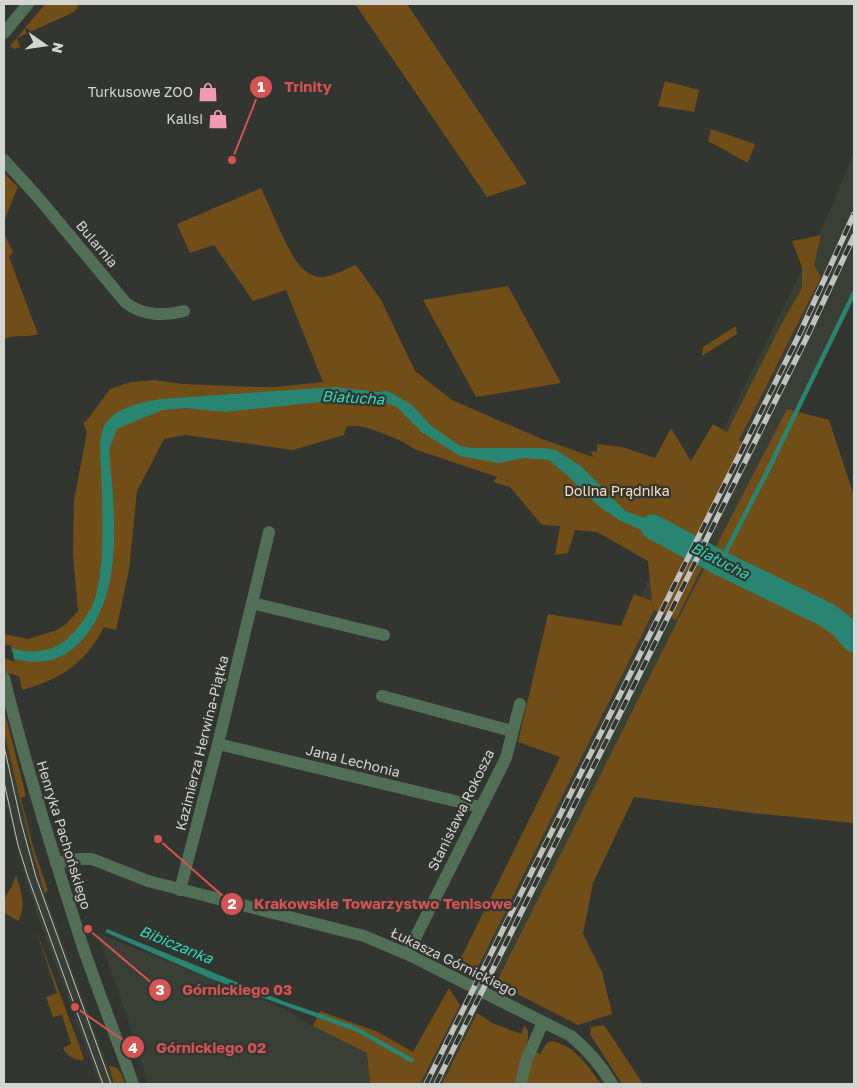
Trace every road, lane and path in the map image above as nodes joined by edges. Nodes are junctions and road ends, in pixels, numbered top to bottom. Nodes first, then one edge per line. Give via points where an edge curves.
1 (28, 4) edge
2 (4, 33) edge
3 (4, 160) edge
4 (184, 311) dead end
5 (269, 532) dead end
6 (252, 603) junction
7 (384, 635) dead end
8 (4, 678) edge
9 (382, 696) dead end
10 (520, 704) dead end
11 (512, 731) junction
12 (218, 744) junction
13 (480, 808) junction
14 (56, 863) junction
15 (180, 890) junction
16 (407, 954) junction
17 (543, 1022) junction
18 (132, 1084) edge
19 (521, 1084) edge
20 (612, 1084) edge

1 - 2 street
3 - 4 street, Bularnia via 126,303 152,314
5 - 6 street, Kazimierza Herwina-Piątka
6 - 7 street
6 - 12 street, Kazimierza Herwina-Piątka
8 - 14 street, Henryka Pachońskiego
9 - 11 street
10 - 11 street, Stanisława Rokosza
11 - 13 street, Stanisława Rokosza via 506,758
12 - 13 street, Jana Lechonia
12 - 15 street, Kazimierza Herwina-Piątka
13 - 16 street, Stanisława Rokosza
14 - 15 street, Łukasza Górnickiego via 92,859
14 - 18 street, Henryka Pachońskiego
15 - 16 street, Łukasza Górnickiego via 364,936
16 - 17 street, Łukasza Górnickiego
17 - 19 street via 526,1061
17 - 20 street, Łukasza Górnickiego via 571,1036 587,1049

